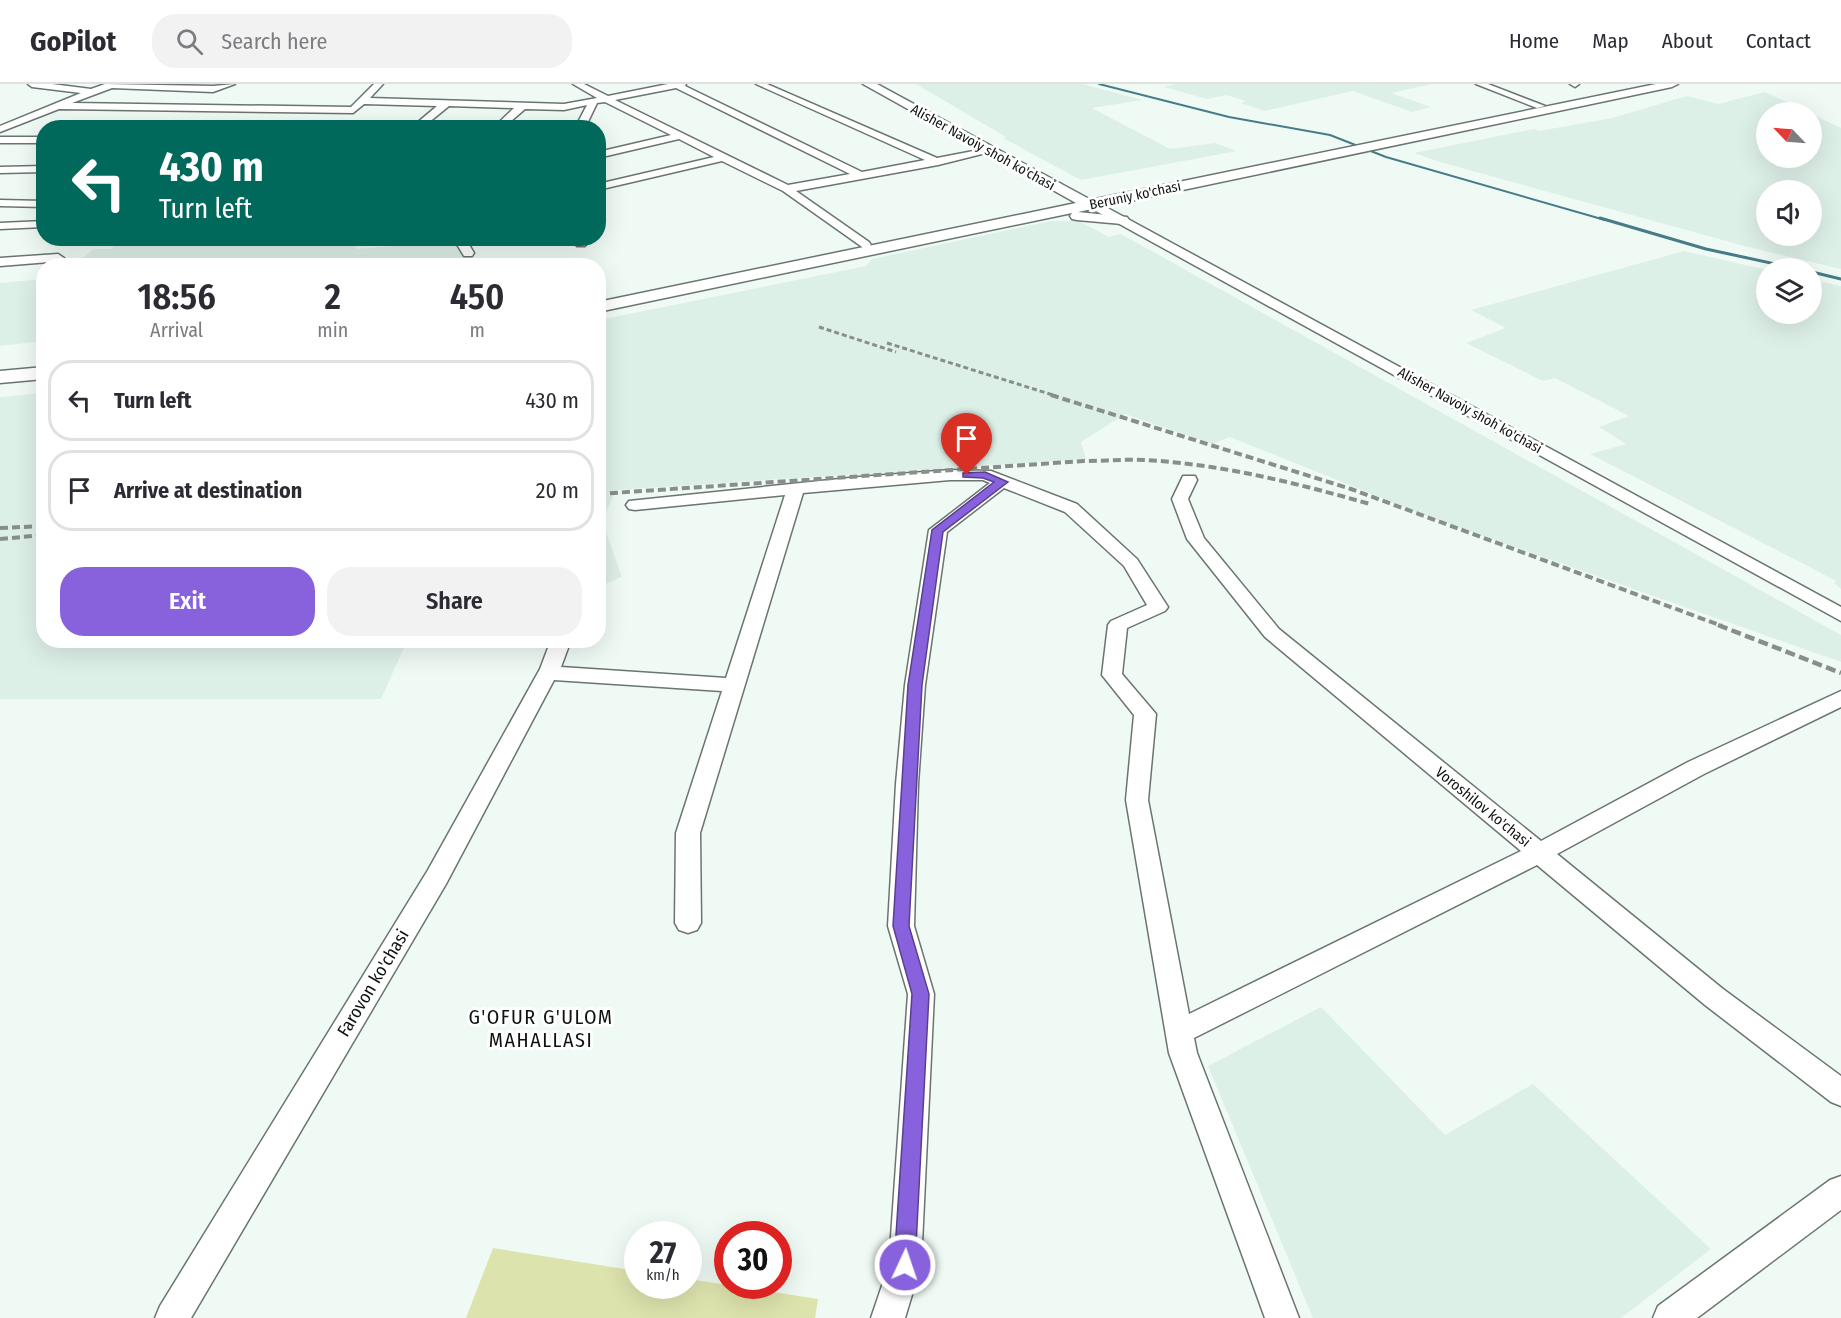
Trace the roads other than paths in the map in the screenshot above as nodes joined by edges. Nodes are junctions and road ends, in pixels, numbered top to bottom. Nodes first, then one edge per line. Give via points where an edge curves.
1 (32, 84) edge
2 (231, 84) edge
3 (379, 84) edge
4 (577, 84) edge
5 (677, 84) edge
6 (760, 84) edge
7 (869, 84) edge
8 (882, 84) edge
9 (1480, 84) edge
10 (1672, 84) edge
11 (112, 85) edge
12 (1651, 85) edge
13 (92, 92) junction
14 (608, 99) junction
15 (363, 101) junction
16 (592, 102) junction
17 (447, 103) junction
18 (59, 106) junction
19 (522, 106) junction
20 (1539, 106) junction
21 (425, 120) edge
22 (506, 120) edge
23 (585, 120) edge
24 (0, 129) edge
25 (1436, 130) junction
26 (679, 136) junction
27 (0, 140) edge
28 (36, 140) edge
29 (989, 151) junction
30 (606, 152) edge
31 (721, 158) junction
32 (938, 162) junction
33 (36, 169) edge
34 (0, 170) edge
35 (862, 176) junction
36 (606, 185) edge
37 (787, 189) junction
38 (0, 203) edge
39 (1090, 203) junction
40 (36, 204) edge
41 (1019, 220) junction
42 (1122, 220) junction
43 (36, 224) edge
44 (0, 226) edge
45 (865, 245) junction
46 (464, 246) edge
47 (468, 254) dead end
48 (36, 260) edge
49 (0, 262) edge
50 (606, 298) edge
51 (606, 305) edge
52 (36, 366) edge
53 (0, 369) edge
54 (36, 374) edge
55 (0, 377) edge
56 (1189, 480) dead end
57 (1002, 482) junction
58 (795, 490) junction
59 (635, 505) dead end
60 (1841, 615) edge
61 (558, 648) edge
62 (548, 673) junction
63 (736, 685) junction
64 (1841, 698) edge
65 (1539, 853) junction
66 (688, 923) dead end
67 (1179, 1032) junction
68 (1841, 1093) edge
69 (1841, 1191) edge
70 (172, 1318) edge
71 (888, 1318) edge
72 (1282, 1318) edge
73 (1670, 1318) edge

1 - 13 street
2 - 11 street via 213,89
3 - 15 street
4 - 14 street
5 - 14 street
5 - 35 street
6 - 32 street
7 - 29 main road, Alisher Navoiy shoh ko'chasi
8 - 39 main road, Alisher Navoiy shoh ko'chasi
9 - 20 street
10 - 12 main road, Beruniy ko'chasi
11 - 13 street
12 - 20 main road, Beruniy ko'chasi
12 - 25 main road, Beruniy ko'chasi
13 - 18 street
14 - 16 street
14 - 26 street
15 - 17 street
15 - 18 street via 353,110
16 - 19 street via 564,107
16 - 23 street
17 - 19 street
17 - 21 street
18 - 24 street
19 - 22 street
20 - 25 main road, Beruniy ko'chasi
25 - 39 main road, Beruniy ko'chasi
26 - 30 street
26 - 31 street
27 - 28 street
29 - 32 street
29 - 39 main road, Alisher Navoiy shoh ko'chasi
31 - 36 street
31 - 37 street
32 - 35 street
33 - 34 street
35 - 37 street
37 - 45 street
38 - 40 street
39 - 41 main road, Beruniy ko'chasi
39 - 42 street, Alisher Navoiy shoh ko'chasi
39 - 45 main road, Beruniy ko'chasi
41 - 42 main road via 1077,216
41 - 51 main road, Beruniy ko'chasi
42 - 60 street, Alisher Navoiy shoh ko'chasi
43 - 44 street
45 - 50 main road, Beruniy ko'chasi
46 - 47 street
48 - 49 street
52 - 53 main road
54 - 55 main road
56 - 65 street, Voroshilov ko'chasi via 1180,499 1196,538 1272,633
57 - 58 street via 985,475 950,475
57 - 67 street via 1071,508 1131,563 1158,607 1118,625 1112,675 1145,714 1137,800
57 - 71 street via 938,530 915,685 901,926 921,994 905,1265
58 - 59 street
58 - 63 street
61 - 62 street, Farovon ko'chasi
62 - 63 street
62 - 70 street, Farovon ko'chasi via 437,877
63 - 66 street via 687,833
64 - 65 street via 1696,768
65 - 67 street
65 - 68 street, Voroshilov ko'chasi via 1714,997
67 - 72 street via 1183,1053
69 - 73 street

